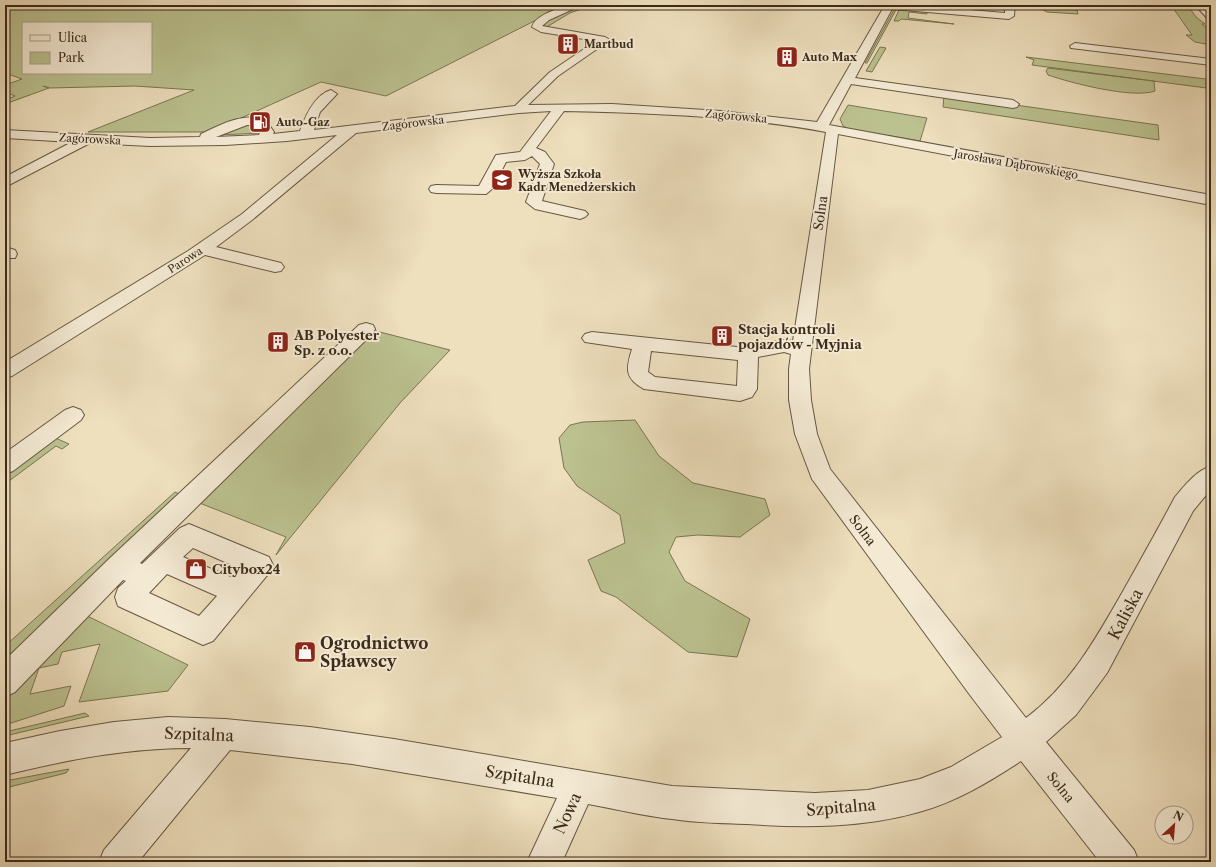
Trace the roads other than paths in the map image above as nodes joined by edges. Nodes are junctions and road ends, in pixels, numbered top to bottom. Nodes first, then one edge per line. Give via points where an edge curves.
1 (889, 5) edge
2 (1010, 5) edge
3 (1200, 5) edge
4 (573, 6) edge
5 (1211, 18) edge
6 (1074, 46) dead end
7 (1211, 62) edge
8 (848, 80) junction
9 (331, 94) dead end
10 (1013, 104) dead end
11 (561, 107) junction
12 (519, 109) junction
13 (827, 128) junction
14 (352, 130) junction
15 (5, 134) edge
16 (306, 135) junction
17 (87, 139) junction
18 (264, 139) junction
19 (202, 142) junction
20 (529, 150) junction
21 (5, 183) edge
22 (436, 189) dead end
23 (1211, 200) edge
24 (580, 214) dead end
25 (203, 249) junction
26 (274, 267) dead end
27 (366, 329) dead end
28 (592, 338) dead end
29 (643, 344) junction
30 (801, 349) junction
31 (748, 353) junction
32 (5, 371) edge
33 (73, 416) dead end
34 (5, 465) edge
35 (1211, 475) edge
36 (119, 566) junction
37 (155, 570) junction
38 (237, 592) junction
39 (5, 682) edge
40 (223, 734) junction
41 (1023, 741) junction
42 (5, 759) edge
43 (580, 786) junction
44 (116, 862) edge
45 (544, 862) edge
46 (1122, 862) edge

1 - 2 street via 1009,16
1 - 8 street, Solna
3 - 5 street
4 - 12 street via 546,18 537,24 537,27 605,40 554,74
6 - 7 street
8 - 10 street
8 - 13 street, Solna
9 - 16 street via 316,107 307,126
11 - 12 street, Zagórowska
11 - 13 street, Zagórowska via 721,115
11 - 20 street
12 - 14 street, Zagórowska
13 - 23 street, Jarosława Dąbrowskiego
13 - 30 street, Solna via 830,138
14 - 16 street, Zagórowska
14 - 25 street, Parowa via 247,218
15 - 17 street, Zagórowska
16 - 18 street, Zagórowska
17 - 19 street, Zagórowska
17 - 21 street
18 - 19 street, Zagórowska
18 - 19 street via 267,132 261,122 250,120 211,135
20 - 22 street via 525,156 501,158 485,189 481,191
20 - 24 street via 540,155 547,164 534,202 540,206
25 - 26 street
25 - 32 street, Parowa
27 - 36 street
28 - 29 street
29 - 31 street
29 - 31 street via 636,371 639,378 644,381 651,384 740,394 747,389
30 - 31 street via 784,346
30 - 41 street, Solna via 800,400 806,434 820,473
33 - 34 street
35 - 41 street, Kaliska via 1184,504 1095,668 1074,696
36 - 37 street
36 - 39 street
37 - 38 street
37 - 38 street via 189,535 260,565
37 - 38 street via 128,597 203,632
40 - 42 street, Szpitalna via 153,732 88,740
40 - 43 street, Szpitalna via 295,741
40 - 44 street
41 - 43 street, Szpitalna via 945,786 902,801 841,810 786,810 673,803
41 - 46 street, Solna
43 - 45 street, Nowa

